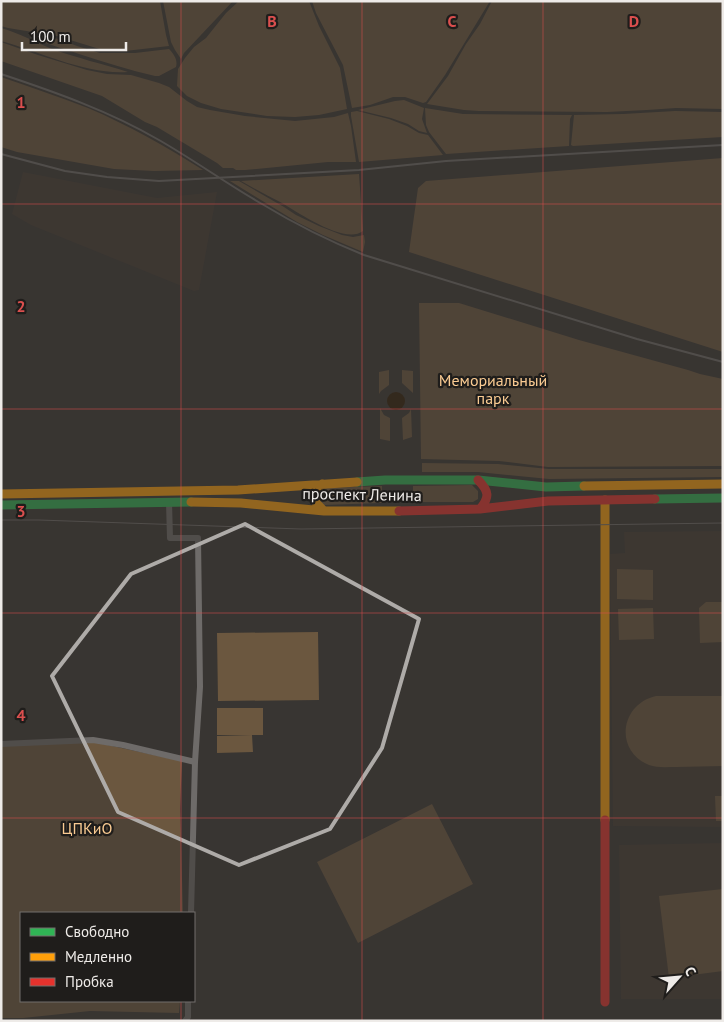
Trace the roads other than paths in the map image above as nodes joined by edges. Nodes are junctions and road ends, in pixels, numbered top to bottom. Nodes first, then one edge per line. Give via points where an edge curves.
1 (478, 480) junction
2 (322, 484) junction
3 (723, 484) edge
4 (1, 494) edge
5 (723, 498) edge
6 (605, 500) junction
7 (169, 502) junction
8 (1, 505) edge
9 (480, 509) junction
10 (324, 511) junction
11 (1, 744) edge
12 (195, 762) junction
13 (191, 912) edge
14 (188, 1002) edge
15 (605, 1002) dead end
16 (185, 1021) edge

1 - 2 main road, проспект Ленина
1 - 3 main road, проспект Ленина via 546,487
1 - 9 main road via 488,495
2 - 4 main road, проспект Ленина via 238,490
2 - 10 main road via 314,492 313,501
5 - 6 main road, проспект Ленина
6 - 9 main road, проспект Ленина via 548,501
6 - 15 main road
7 - 8 main road, проспект Ленина
7 - 10 main road, проспект Ленина via 241,503
7 - 12 street via 170,538 198,538 200,687
9 - 10 main road, проспект Ленина
11 - 12 street via 93,740
12 - 13 street
14 - 16 street

